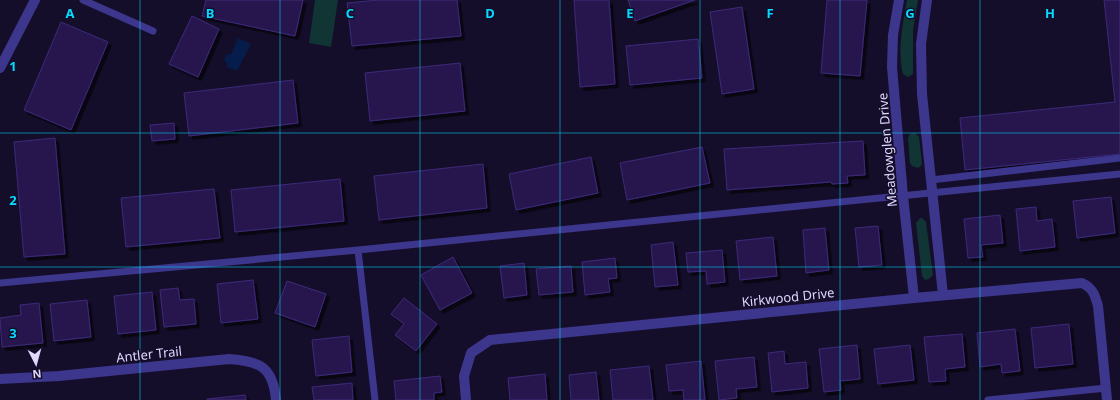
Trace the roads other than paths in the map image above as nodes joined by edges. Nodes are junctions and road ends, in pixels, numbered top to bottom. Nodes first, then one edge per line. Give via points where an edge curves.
1 (35, 0) edge
2 (83, 0) edge
3 (899, 0) edge
4 (927, 0) edge
5 (153, 31) dead end
6 (0, 68) edge
7 (1120, 158) edge
8 (1120, 174) edge
9 (931, 180) junction
10 (932, 194) junction
11 (903, 196) junction
12 (358, 250) junction
13 (0, 284) edge
14 (943, 295) junction
15 (914, 298) junction
16 (0, 379) edge
17 (1106, 388) junction
18 (276, 400) edge
19 (375, 400) edge
20 (466, 400) edge
21 (988, 400) edge
22 (1107, 400) edge

1 - 6 street
2 - 5 lane
3 - 11 street, Meadowglen Drive via 893,35 892,67
4 - 9 street via 921,44 922,94
7 - 9 lane
8 - 10 lane
9 - 10 street
10 - 11 lane
10 - 14 street
11 - 12 lane
11 - 15 street, Meadowglen Drive
12 - 13 lane
12 - 19 lane
14 - 15 street, Kirkwood Drive
14 - 17 street, Kirkwood Drive via 1082,283 1094,293 1098,306
15 - 20 street, Kirkwood Drive via 490,340 471,353 464,376
16 - 18 street, Antler Trail via 59,376 229,359 248,360 261,367 271,377
17 - 21 lane
17 - 22 street, Kirkwood Drive

